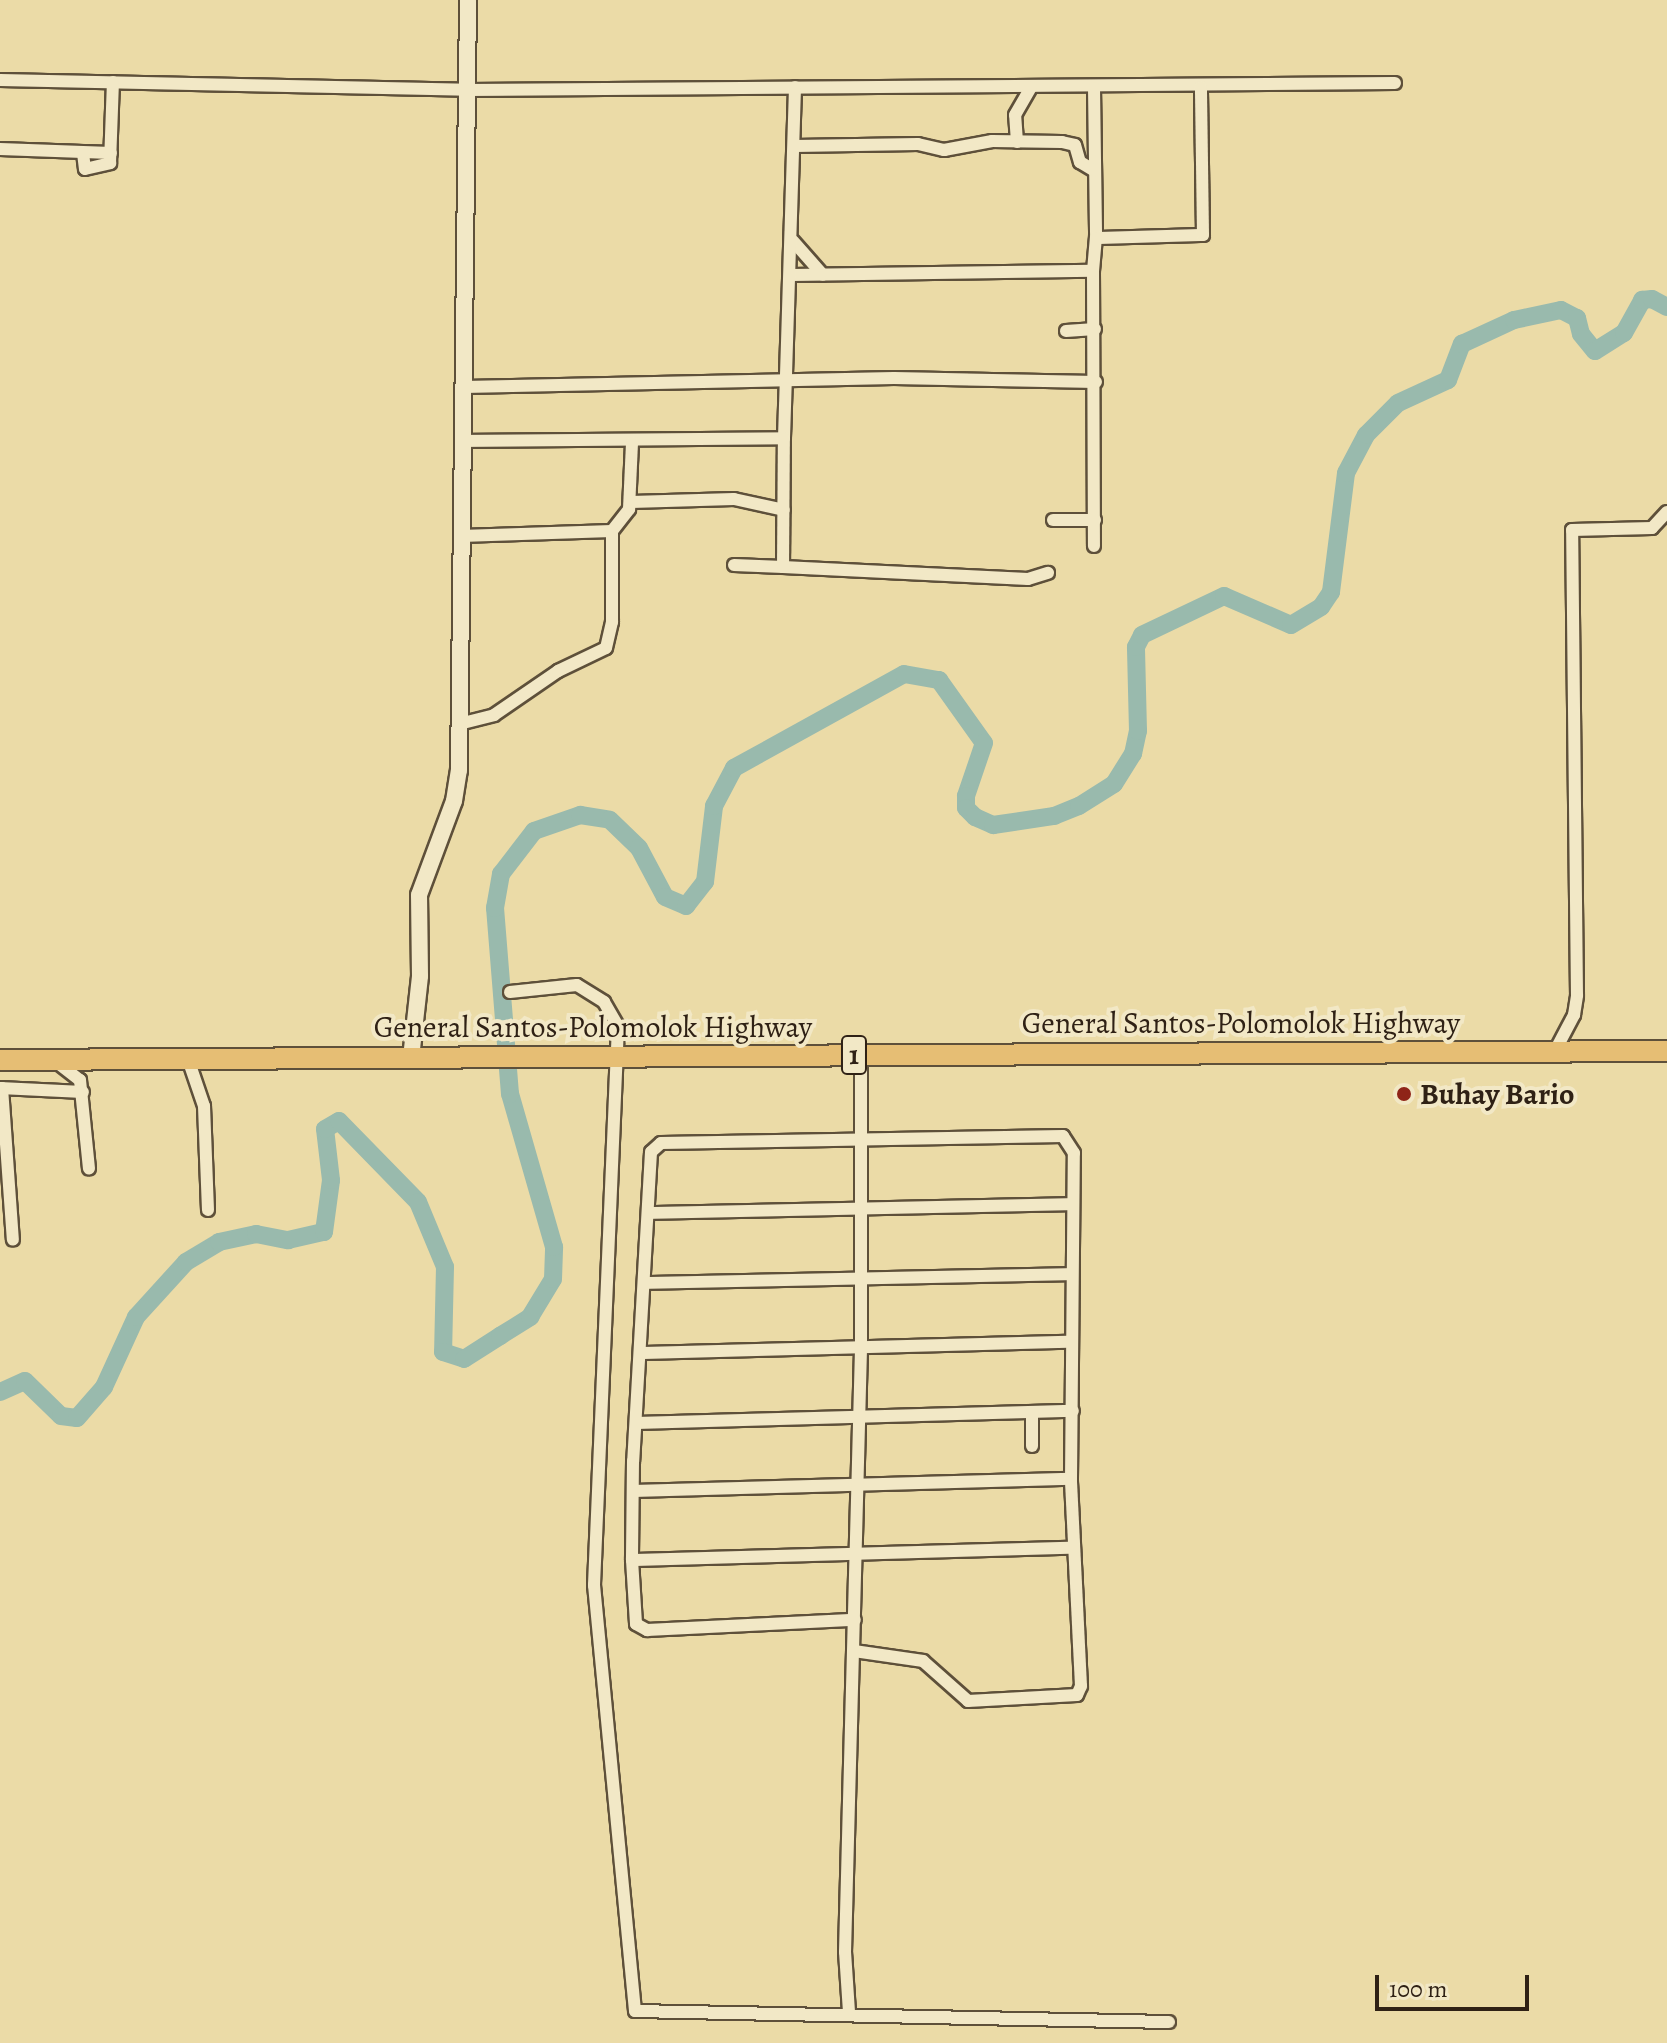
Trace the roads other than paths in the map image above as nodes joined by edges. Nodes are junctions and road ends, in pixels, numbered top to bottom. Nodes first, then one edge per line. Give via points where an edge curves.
1 (468, 0) edge
2 (0, 80) edge
3 (113, 82) junction
4 (1395, 83) dead end
5 (795, 87) junction
6 (1031, 87) junction
7 (1201, 87) junction
8 (1094, 88) junction
9 (467, 90) junction
10 (1017, 142) junction
11 (795, 146) junction
12 (0, 149) edge
13 (1095, 171) junction
14 (1096, 238) junction
15 (793, 241) junction
16 (1093, 271) junction
17 (792, 275) junction
18 (823, 275) junction
19 (1095, 329) junction
20 (1066, 331) dead end
21 (1096, 382) junction
22 (786, 383) junction
23 (464, 387) junction
24 (784, 438) junction
25 (463, 441) junction
26 (632, 442) junction
27 (631, 502) junction
28 (784, 510) junction
29 (1667, 512) edge
30 (1053, 520) dead end
31 (1095, 520) junction
32 (612, 531) junction
33 (461, 536) junction
34 (1094, 546) dead end
35 (786, 549) junction
36 (734, 565) dead end
37 (783, 567) junction
38 (813, 567) junction
39 (1048, 573) dead end
40 (459, 724) junction
41 (510, 992) dead end
42 (1555, 1051) junction
43 (1667, 1051) edge
44 (861, 1055) junction
45 (620, 1057) junction
46 (411, 1058) junction
47 (188, 1059) junction
48 (0, 1060) edge
49 (54, 1060) junction
50 (1, 1088) edge
51 (83, 1092) junction
52 (860, 1133) junction
53 (89, 1169) dead end
54 (1072, 1204) junction
55 (860, 1208) junction
56 (208, 1210) dead end
57 (649, 1213) junction
58 (13, 1240) dead end
59 (1071, 1274) junction
60 (859, 1279) junction
61 (644, 1283) junction
62 (1071, 1342) junction
63 (858, 1347) junction
64 (640, 1353) junction
65 (1073, 1411) junction
66 (1032, 1413) junction
67 (854, 1417) junction
68 (636, 1423) junction
69 (1032, 1446) dead end
70 (1071, 1479) junction
71 (854, 1484) junction
72 (633, 1491) junction
73 (1072, 1548) junction
74 (852, 1554) junction
75 (632, 1560) junction
76 (852, 1620) junction
77 (854, 1651) junction
78 (852, 1695) junction
79 (849, 2012) junction
80 (1169, 2022) dead end

1 - 9 street
2 - 3 street
3 - 9 street
3 - 12 street via 111,153
4 - 7 street
5 - 6 street
5 - 9 street
5 - 11 street
6 - 8 street
6 - 10 street via 1015,115
7 - 8 street
7 - 14 street via 1203,235
8 - 13 street
9 - 23 street
10 - 11 street via 944,150 918,144
10 - 13 street via 1071,143 1080,162
11 - 15 street
13 - 14 street
14 - 16 street
15 - 17 street
15 - 18 street
16 - 18 street
16 - 19 street
17 - 18 street
17 - 22 street
19 - 20 street
19 - 21 street
21 - 22 street via 894,378
21 - 31 street
22 - 23 street
22 - 24 street
23 - 25 street
24 - 26 street
24 - 28 street
25 - 26 street
25 - 33 street
26 - 27 street
27 - 28 street via 734,499
27 - 32 street
28 - 35 street
29 - 42 street via 1652,528 1572,530 1577,995 1574,1015
30 - 31 street
31 - 34 street
32 - 33 street
32 - 40 street via 612,622 606,648 558,671 494,715
33 - 40 street
35 - 37 street
35 - 38 street
36 - 37 street
37 - 38 street
38 - 39 street via 1028,579
40 - 46 street via 454,801 419,895 420,976
41 - 45 street via 563,984 589,991 613,1011
42 - 43 highway, General Santos-Polomolok Highway / 1
42 - 44 highway, General Santos-Polomolok Highway / 1
44 - 45 highway, General Santos-Polomolok Highway / 1
44 - 52 street
45 - 46 highway, General Santos-Polomolok Highway / 1
45 - 79 street via 594,1585 635,2011
46 - 47 highway, General Santos-Polomolok Highway / 1
47 - 49 highway, General Santos-Polomolok Highway / 1
47 - 56 street via 204,1106
48 - 49 highway, General Santos-Polomolok Highway / 1
49 - 51 street via 80,1080
50 - 51 street
50 - 58 street
51 - 53 street
52 - 54 street via 1058,1133 1072,1145
52 - 55 street
52 - 57 street via 656,1144 651,1152
54 - 55 street
54 - 59 street
55 - 57 street
55 - 60 street
57 - 61 street
59 - 60 street
59 - 62 street
60 - 61 street
60 - 63 street
61 - 64 street
62 - 63 street
62 - 65 street
63 - 64 street
63 - 67 street
64 - 68 street
65 - 66 street
65 - 70 street
66 - 67 street
66 - 69 street
67 - 68 street
67 - 71 street
68 - 72 street
70 - 71 street
70 - 73 street
71 - 72 street
71 - 74 street
72 - 75 street
73 - 74 street
73 - 77 street via 1081,1686 1077,1695 968,1701 923,1661
74 - 75 street
74 - 76 street
75 - 76 street via 633,1617 641,1628
76 - 77 street
76 - 78 street
77 - 78 street
78 - 79 street via 845,1891
79 - 80 street

